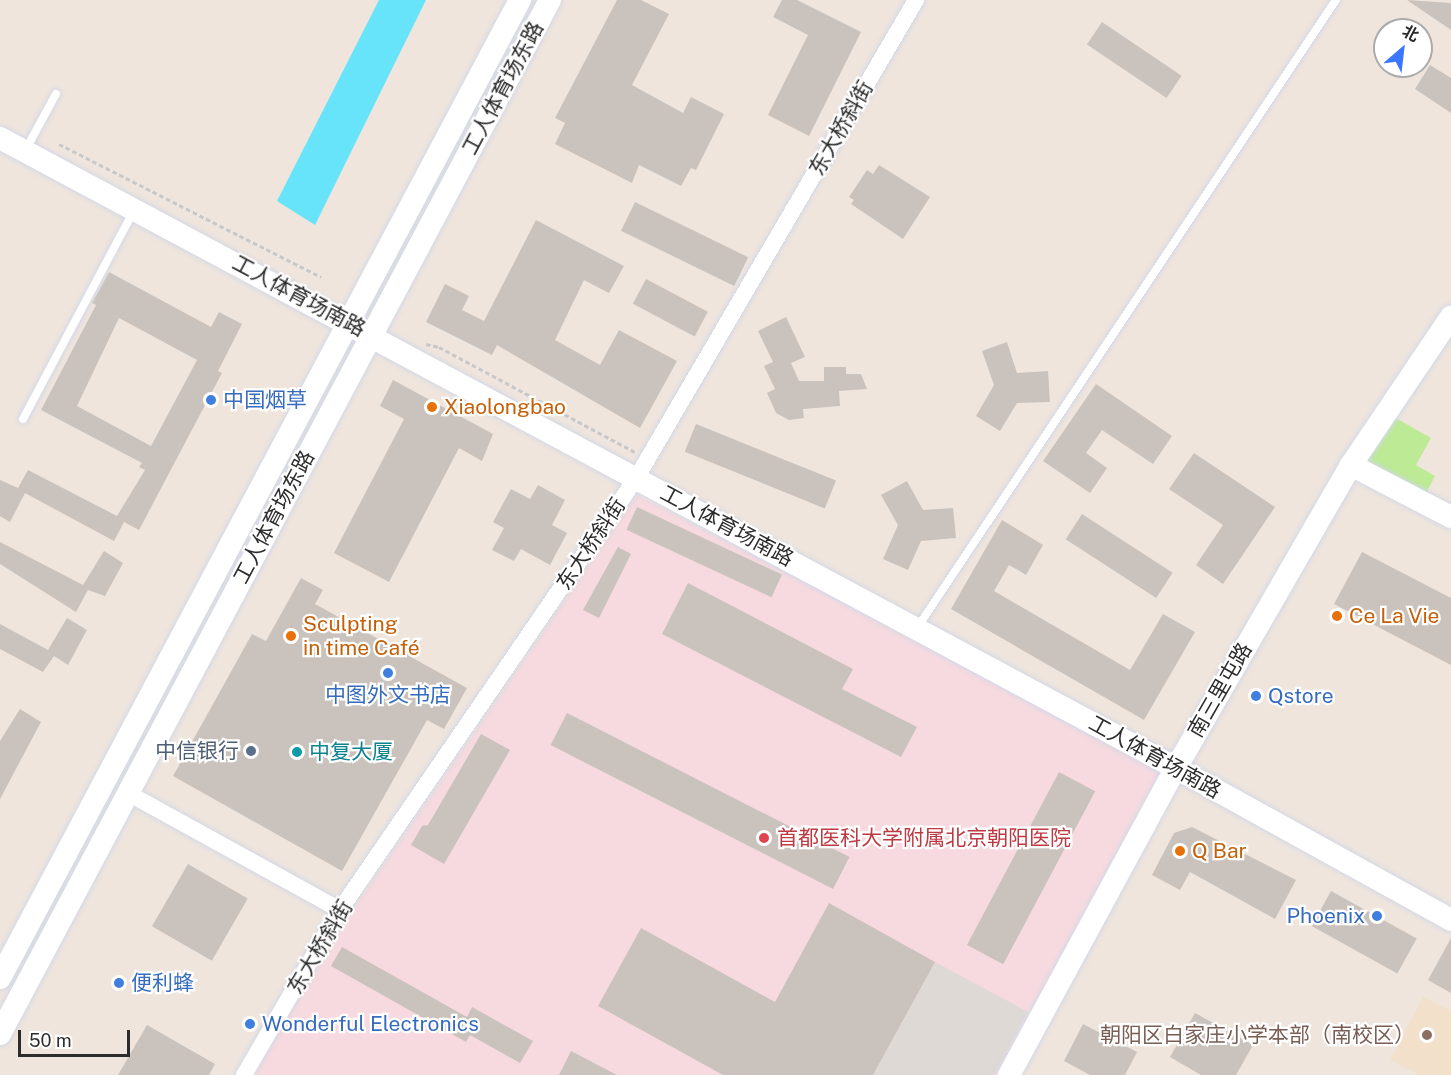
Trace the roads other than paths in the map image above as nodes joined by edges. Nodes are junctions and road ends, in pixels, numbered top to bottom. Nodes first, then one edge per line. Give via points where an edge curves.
1 (520, 0) edge
2 (550, 0) edge
3 (916, 0) edge
4 (1336, 0) edge
5 (56, 94) dead end
6 (0, 138) edge
7 (25, 151) junction
8 (134, 209) junction
9 (1451, 317) edge
10 (350, 322) junction
11 (371, 334) junction
12 (24, 419) dead end
13 (1351, 465) junction
14 (637, 477) junction
15 (1451, 517) edge
16 (916, 628) junction
17 (1176, 768) junction
18 (128, 793) junction
19 (340, 910) junction
20 (1451, 920) edge
21 (0, 978) edge
22 (0, 1034) edge
23 (244, 1075) edge
24 (1009, 1075) edge

1 - 10 street, 工人体育场东路
2 - 11 street, 工人体育场东路
3 - 14 street, 东大桥斜街
4 - 16 lane
5 - 7 lane
6 - 7 street, 工人体育场南路
7 - 8 street, 工人体育场南路
8 - 10 street, 工人体育场南路
8 - 12 lane
9 - 13 street, 南三里屯路
10 - 11 street, 工人体育场南路
10 - 21 street, 工人体育场东路
11 - 14 street, 工人体育场南路
11 - 18 street, 工人体育场东路
13 - 15 street
13 - 17 street, 南三里屯路
14 - 16 street, 工人体育场南路
14 - 19 street, 东大桥斜街
16 - 17 street, 工人体育场南路
17 - 20 street, 工人体育场南路
17 - 24 street, 南三里屯路
18 - 19 street
18 - 22 street, 工人体育场东路
19 - 23 street, 东大桥斜街

